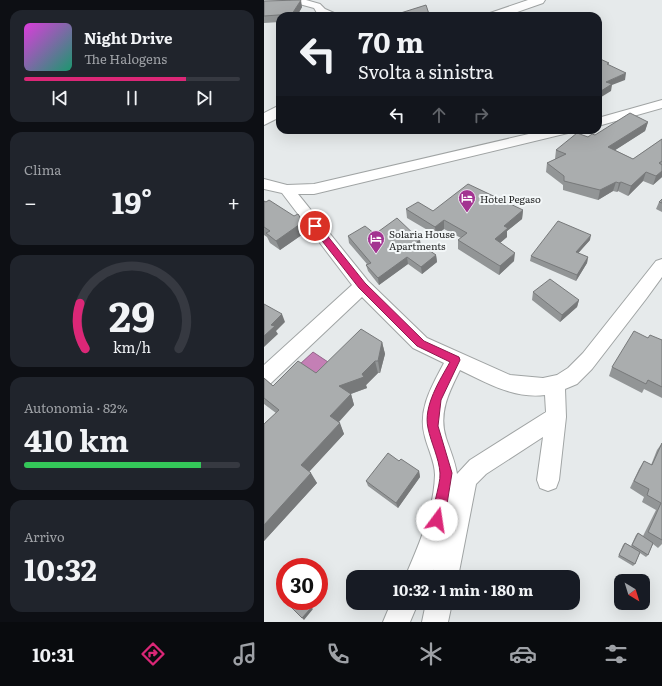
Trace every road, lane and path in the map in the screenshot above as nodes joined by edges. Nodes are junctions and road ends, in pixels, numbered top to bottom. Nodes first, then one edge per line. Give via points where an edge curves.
1 (539, 0) edge
2 (296, 1) edge
3 (284, 2) edge
4 (324, 12) edge
5 (505, 12) edge
6 (662, 104) edge
7 (602, 121) edge
8 (546, 134) edge
9 (264, 184) edge
10 (287, 190) junction
11 (662, 265) edge
12 (362, 286) junction
13 (456, 360) junction
14 (264, 377) edge
15 (555, 384) junction
16 (556, 417) junction
17 (548, 480) dead end
18 (422, 570) edge
19 (446, 570) edge
20 (402, 610) edge
21 (438, 610) edge
22 (396, 622) edge
23 (435, 622) edge

1 - 5 main road
2 - 3 street
2 - 4 street via 317,6
6 - 7 street
8 - 10 street via 323,187
9 - 10 street
10 - 12 street
11 - 15 street via 581,368 574,375
12 - 13 street via 420,344
12 - 14 street
13 - 15 street via 519,386 543,387
13 - 18 street via 436,400 433,426 446,473 442,504
15 - 16 street
16 - 17 street
16 - 19 street via 478,467 466,479
20 - 22 street
21 - 23 street

